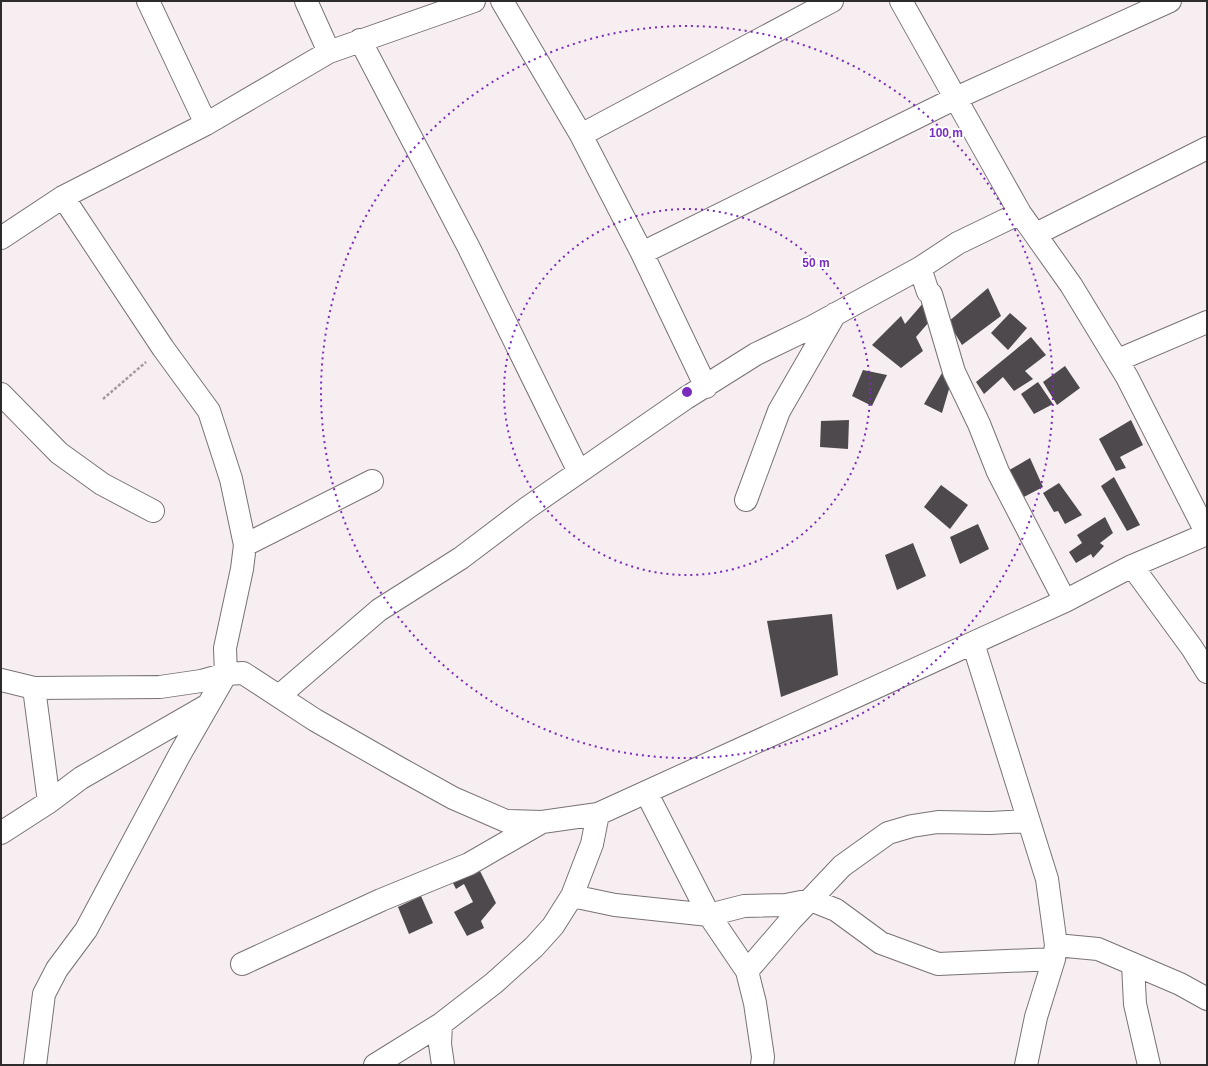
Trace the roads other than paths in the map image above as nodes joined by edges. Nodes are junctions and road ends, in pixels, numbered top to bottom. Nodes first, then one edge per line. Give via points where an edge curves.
1 (148, 1) edge
2 (306, 1) edge
3 (502, 1) edge
4 (832, 1) edge
5 (901, 1) edge
6 (1170, 1) edge
7 (467, 2) edge
8 (360, 40) junction
9 (329, 52) junction
10 (956, 98) junction
11 (206, 124) junction
12 (582, 135) junction
13 (1207, 148) edge
14 (63, 197) junction
15 (1020, 213) junction
16 (1036, 234) junction
17 (1, 238) edge
18 (642, 253) junction
19 (920, 268) junction
20 (835, 314) junction
21 (1207, 322) edge
22 (1118, 360) junction
23 (706, 387) junction
24 (1, 394) edge
25 (579, 472) junction
26 (372, 481) dead end
27 (746, 500) dead end
28 (153, 511) dead end
29 (1207, 534) edge
30 (245, 545) junction
31 (1132, 566) junction
32 (1065, 600) junction
33 (973, 643) junction
34 (1207, 672) edge
35 (226, 674) junction
36 (1, 680) edge
37 (34, 688) junction
38 (278, 696) junction
39 (209, 705) junction
40 (646, 792) junction
41 (50, 802) junction
42 (598, 814) junction
43 (1028, 821) junction
44 (542, 822) junction
45 (2, 830) edge
46 (572, 896) junction
47 (811, 900) junction
48 (709, 915) junction
49 (1055, 952) junction
50 (242, 964) dead end
51 (1133, 964) junction
52 (747, 972) junction
53 (1207, 998) edge
54 (441, 1024) junction
55 (35, 1065) edge
56 (375, 1065) edge
57 (443, 1065) edge
58 (762, 1065) edge
59 (1026, 1065) edge
60 (1149, 1065) edge

1 - 11 street
2 - 9 street
3 - 12 street
4 - 12 street
5 - 10 street
6 - 10 street
7 - 8 street
8 - 9 street
8 - 25 street via 469,248
9 - 11 street
10 - 15 street
10 - 18 street
11 - 14 street
12 - 18 street
13 - 16 street
14 - 17 street
14 - 30 street via 162,348 209,411 231,479
15 - 16 street
15 - 19 street via 958,243
16 - 22 street
18 - 23 street
19 - 20 street
19 - 32 street via 931,294 954,372 998,472
20 - 23 street via 756,354
20 - 27 street via 779,411
21 - 22 street
22 - 29 street
23 - 25 street
24 - 28 street via 59,453 102,484
25 - 38 street via 461,558 378,610
26 - 30 street
29 - 31 street
30 - 35 street via 225,648
31 - 32 street
31 - 34 street
32 - 33 street
33 - 40 street
33 - 43 street
35 - 37 street via 201,681 160,687
35 - 38 street via 243,673
35 - 39 street
36 - 37 street
37 - 41 street
38 - 44 street via 315,720 453,798 506,821
39 - 41 street via 81,778
39 - 55 street via 180,754 116,878 86,930 57,969 44,994
40 - 42 street
40 - 48 street
41 - 45 street
42 - 44 street
42 - 46 street via 592,844
43 - 47 street via 938,822 888,833 842,866
43 - 49 street via 1047,879
44 - 50 street via 469,864 381,900
46 - 48 street via 616,905
46 - 54 street via 553,926 534,947 494,983
47 - 48 street via 786,905 744,906
47 - 49 street via 836,910 881,943 938,964
47 - 52 street
48 - 52 street
49 - 51 street via 1098,949
49 - 59 street via 1036,1017
51 - 53 street
51 - 60 street via 1135,1004
52 - 58 street via 755,1003
54 - 56 street
54 - 57 street

